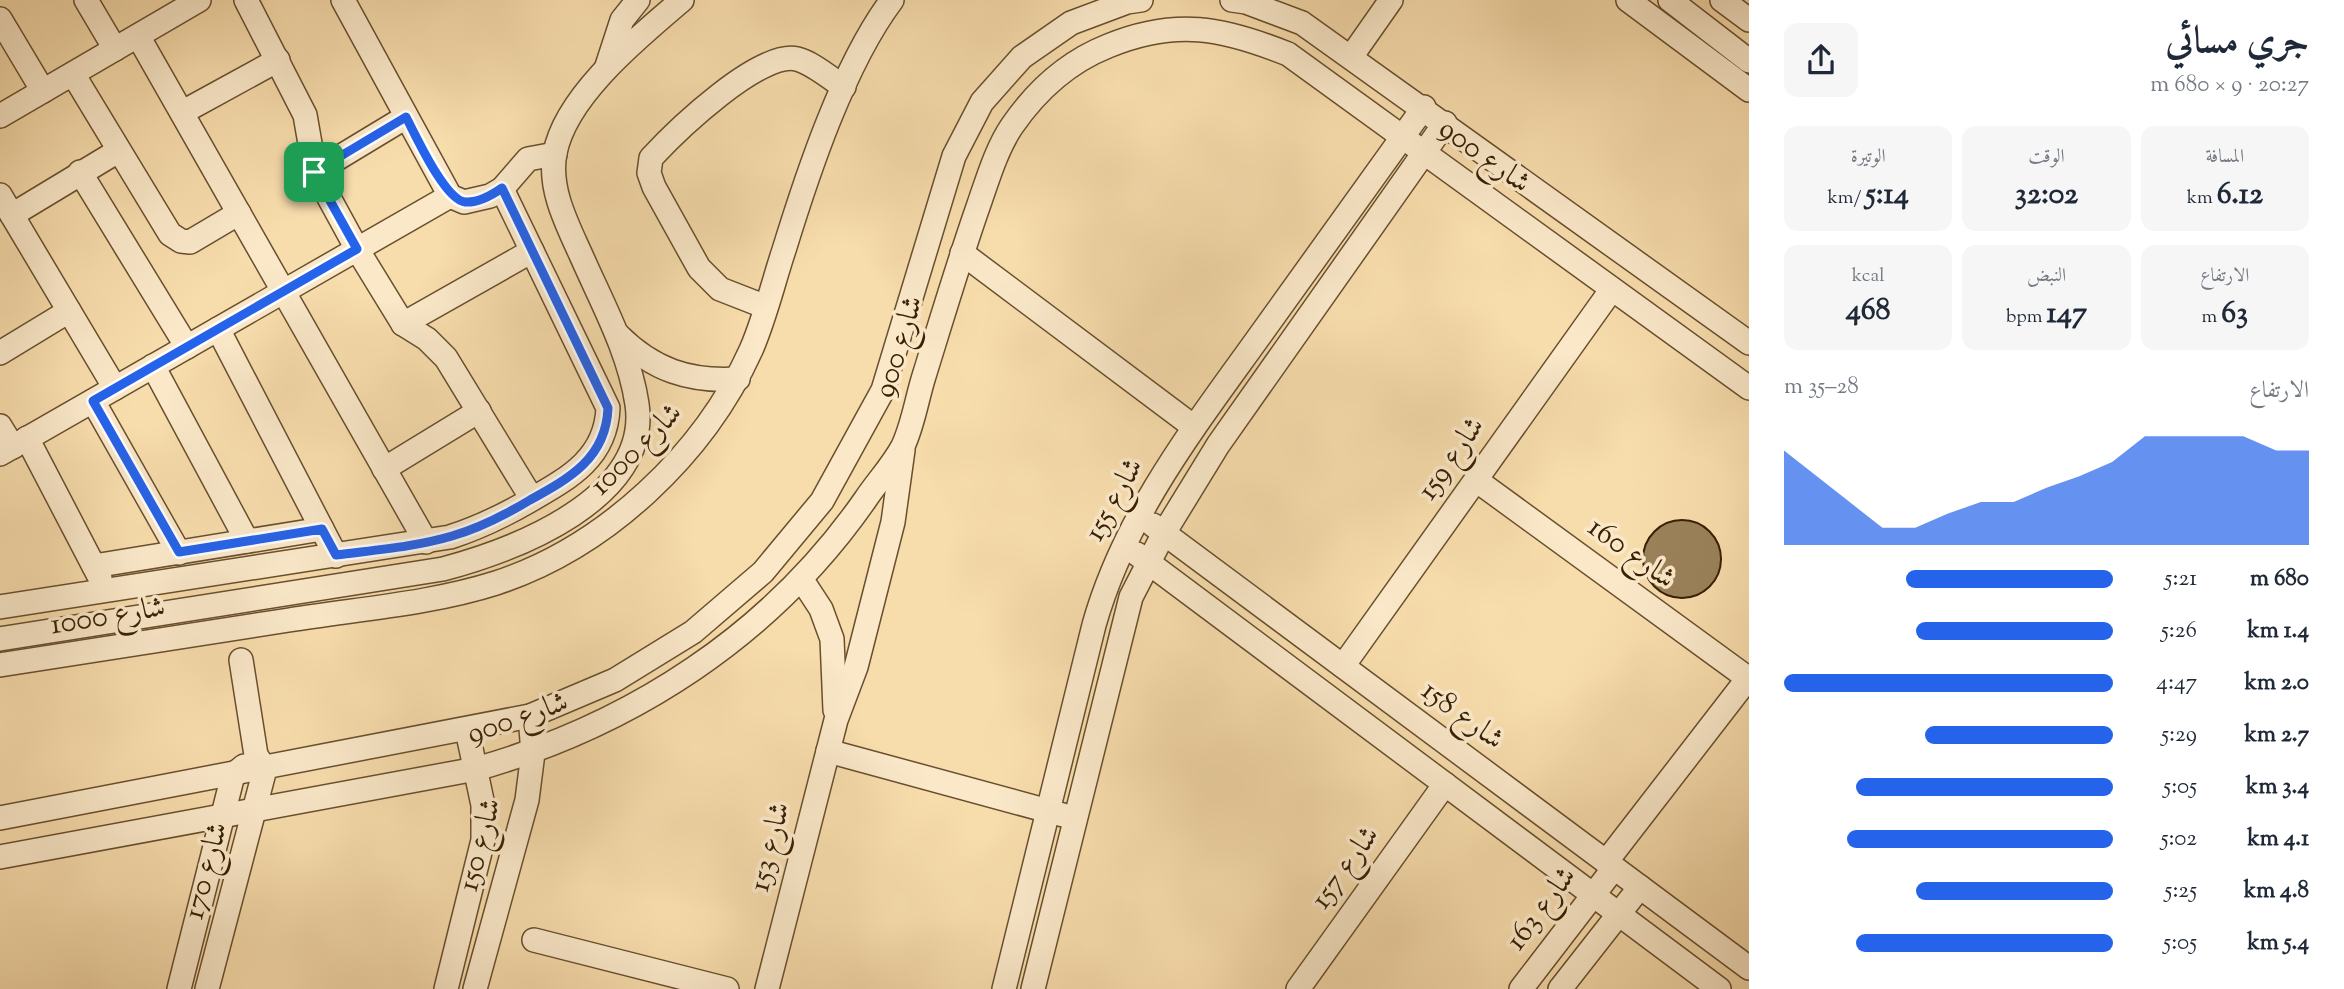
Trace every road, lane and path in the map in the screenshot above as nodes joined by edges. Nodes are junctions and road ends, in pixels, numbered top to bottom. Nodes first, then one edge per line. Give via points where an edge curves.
1 (86, 0) edge
2 (199, 0) edge
3 (246, 0) edge
4 (343, 0) edge
5 (638, 0) edge
6 (682, 0) edge
7 (892, 0) edge
8 (1142, 0) edge
9 (1232, 0) edge
10 (1391, 0) edge
11 (1628, 0) edge
12 (1670, 0) edge
13 (1722, 0) edge
14 (0, 19) edge
15 (1749, 20) edge
16 (138, 36) junction
17 (115, 49) junction
18 (1351, 57) junction
19 (278, 60) junction
20 (1749, 61) edge
21 (606, 71) junction
22 (73, 74) junction
23 (844, 87) junction
24 (1749, 90) edge
25 (43, 92) junction
26 (1424, 107) junction
27 (183, 112) junction
28 (0, 116) edge
29 (406, 117) junction
30 (1445, 123) junction
31 (1403, 137) junction
32 (118, 151) junction
33 (1424, 152) junction
34 (555, 154) junction
35 (80, 172) junction
36 (314, 172) junction
37 (502, 188) junction
38 (0, 195) edge
39 (450, 195) junction
40 (239, 213) junction
41 (12, 215) junction
42 (357, 249) junction
43 (532, 251) junction
44 (962, 253) junction
45 (1612, 289) junction
46 (282, 292) junction
47 (765, 307) junction
48 (69, 311) junction
49 (403, 324) junction
50 (218, 329) junction
51 (618, 335) junction
52 (1743, 339) edge
53 (2, 346) edge
54 (187, 347) junction
55 (1714, 362) junction
56 (153, 366) junction
57 (738, 379) junction
58 (115, 388) junction
59 (1749, 388) edge
60 (93, 401) junction
61 (479, 411) junction
62 (0, 426) edge
63 (1194, 427) junction
64 (903, 445) junction
65 (13, 446) edge
66 (384, 469) junction
67 (1476, 480) junction
68 (532, 499) junction
69 (1138, 514) junction
70 (322, 529) junction
71 (1164, 533) junction
72 (247, 541) junction
73 (425, 542) junction
74 (1124, 543) junction
75 (179, 552) junction
76 (336, 555) junction
77 (1149, 562) junction
78 (94, 566) junction
79 (802, 580) junction
80 (107, 590) junction
81 (0, 607) edge
82 (0, 639) edge
83 (241, 660) dead end
84 (0, 666) edge
85 (1343, 666) junction
86 (1749, 678) edge
87 (530, 716) junction
88 (836, 720) junction
89 (467, 730) junction
90 (828, 751) junction
91 (533, 752) junction
92 (260, 762) junction
93 (475, 769) junction
94 (233, 775) junction
95 (1445, 784) junction
96 (256, 810) junction
97 (1048, 811) junction
98 (223, 815) junction
99 (0, 818) edge
100 (1076, 819) junction
101 (0, 857) edge
102 (1610, 865) junction
103 (1640, 887) junction
104 (1593, 895) junction
105 (201, 910) junction
106 (1619, 914) junction
107 (227, 918) junction
108 (534, 940) dead end
109 (1749, 968) edge
110 (179, 989) edge
111 (208, 989) edge
112 (446, 989) edge
113 (475, 989) edge
114 (727, 989) edge
115 (767, 989) edge
116 (1004, 989) edge
117 (1033, 989) edge
118 (1298, 989) edge
119 (1521, 989) edge
120 (1560, 989) edge
121 (1719, 989) edge

1 - 17 street
2 - 16 street
3 - 19 street
4 - 29 street
5 - 21 street via 622,20
6 - 21 street
7 - 23 street, شارع 1000 via 875,23
8 - 87 street, شارع 900 via 1071,23 1022,57 982,102 954,156 883,390 822,501 771,562 693,632 615,680
9 - 18 street, شارع 900 via 1302,23
10 - 18 street
11 - 24 street
12 - 20 street
13 - 15 street
14 - 25 street
16 - 17 street
16 - 27 street
17 - 22 street
18 - 26 street, شارع 900
19 - 27 street
19 - 36 street via 305,115
21 - 34 street via 578,106
22 - 25 street
22 - 32 street
23 - 47 street, شارع 1000 via 796,209
23 - 47 street via 797,59 767,63 741,77 652,158 649,173 654,187 699,268 720,289
25 - 28 street
26 - 30 street, شارع 900
26 - 31 street, شارع 155
27 - 40 street
29 - 36 street
29 - 39 street
30 - 33 street, شارع 155
30 - 52 street, شارع 900
31 - 33 street, شارع 900
31 - 44 street, شارع 900 via 1288,54 1240,35 1187,28 1135,35 1086,55 1044,87 1011,128
31 - 63 street, شارع 155
32 - 35 street
32 - 40 street via 170,234 181,241 202,237
33 - 45 street, شارع 900
33 - 71 street, شارع 155 via 1218,445
34 - 37 street via 528,159
34 - 51 street, شارع 1000 via 562,212
35 - 41 street
35 - 54 street
36 - 42 street
37 - 39 street via 476,201 464,202
37 - 43 street
38 - 41 street
39 - 42 street
40 - 46 street
41 - 48 street
42 - 46 street
42 - 49 street
43 - 49 street
43 - 68 street via 608,408 602,439 587,462
44 - 63 street
44 - 64 street, شارع 900
45 - 55 street, شارع 900
45 - 67 street, شارع 159
46 - 50 street
46 - 66 street
47 - 57 street, شارع 1000
48 - 53 street
48 - 58 street
49 - 61 street via 446,358
50 - 54 street
50 - 70 street
51 - 57 street via 637,354 672,373 711,381
51 - 82 street, شارع 1000 via 637,404 637,426 626,460 598,495 544,531 443,569
52 - 55 street
54 - 56 street
55 - 59 street, شارع 900
56 - 58 street
56 - 72 street
57 - 84 street, شارع 1000 via 709,423 645,493 570,548 498,582 458,593
58 - 60 street
60 - 65 street
60 - 75 street
61 - 66 street
61 - 68 street
62 - 65 street
63 - 69 street, شارع 155
64 - 79 street, شارع 900
64 - 88 street via 892,522 856,667
65 - 78 street
66 - 73 street
67 - 85 street, شارع 159
67 - 86 street, شارع 160
68 - 73 street via 473,529
69 - 71 street, شارع 158
69 - 74 street, شارع 155
70 - 72 street
70 - 76 street
71 - 77 street, شارع 155
71 - 85 street, شارع 158
72 - 75 street
73 - 76 street
74 - 77 street
74 - 97 street, شارع 155 via 1106,583
75 - 78 street
76 - 80 street
77 - 95 street
77 - 100 street, شارع 155 via 1131,597
78 - 80 street
79 - 88 street via 821,609 832,639
79 - 91 street, شارع 900 via 733,641 675,683 601,724
80 - 81 street
83 - 92 street
85 - 102 street, شارع 158
86 - 102 street, شارع 163
87 - 89 street, شارع 900
87 - 91 street, شارع 150
88 - 90 street, شارع 153
89 - 92 street, شارع 900
89 - 93 street, شارع 150
90 - 97 street
90 - 115 street, شارع 153
91 - 93 street, شارع 900
91 - 113 street, شارع 150 via 527,800
92 - 94 street, شارع 900
92 - 96 street, شارع 170
93 - 96 street, شارع 900
93 - 112 street, شارع 150 via 483,805 483,841
94 - 98 street, شارع 170
94 - 99 street, شارع 900
95 - 104 street
95 - 118 street, شارع 157
96 - 98 street, شارع 900
96 - 107 street, شارع 170
97 - 100 street
97 - 116 street, شارع 155
98 - 101 street, شارع 900
98 - 105 street, شارع 170
100 - 117 street, شارع 155
102 - 103 street, شارع 158
102 - 104 street, شارع 163
103 - 106 street
103 - 109 street, شارع 158
104 - 106 street
104 - 119 street, شارع 163
105 - 107 street
105 - 110 street, شارع 170
106 - 120 street
106 - 121 street
107 - 111 street, شارع 170
108 - 114 street

